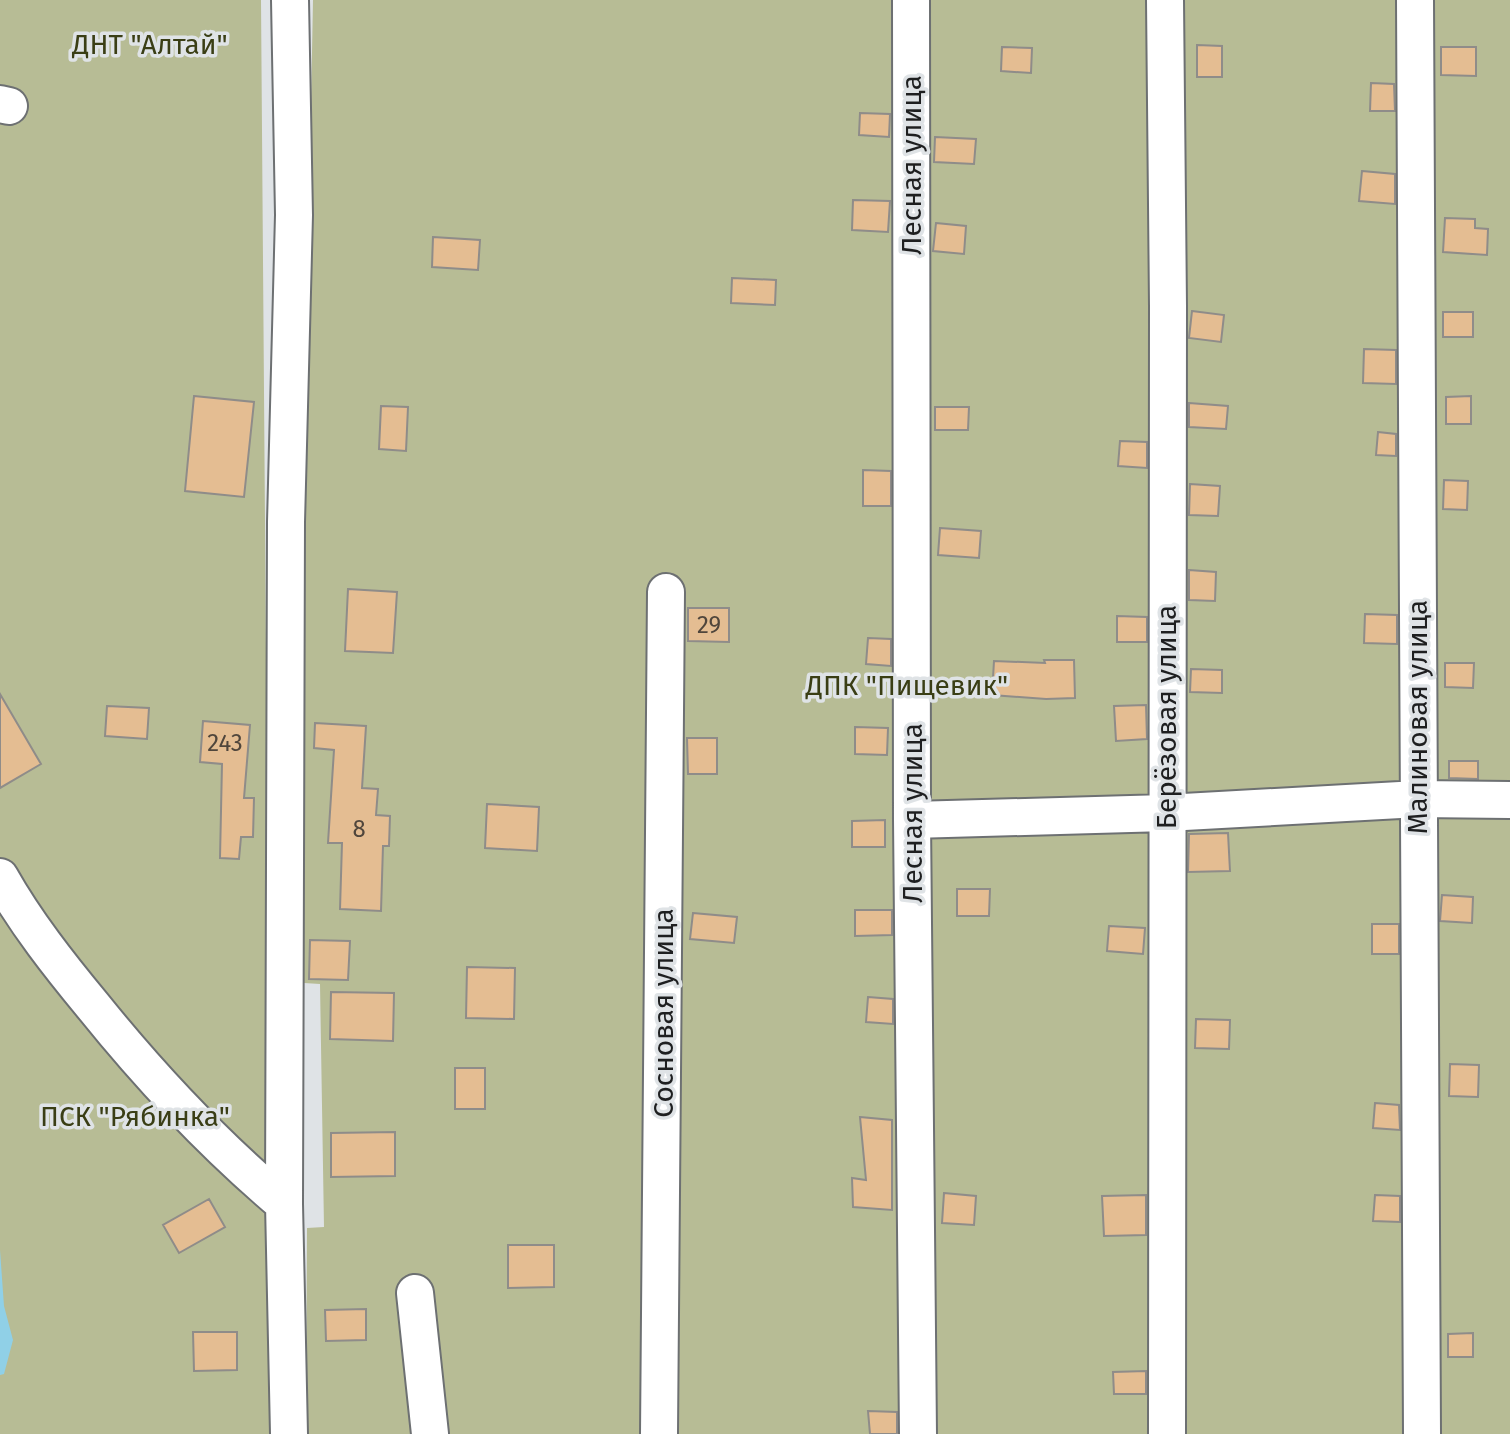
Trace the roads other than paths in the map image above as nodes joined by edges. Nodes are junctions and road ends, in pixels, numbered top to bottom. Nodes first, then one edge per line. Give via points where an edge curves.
1 (290, 0) edge
2 (911, 0) edge
3 (1165, 0) edge
4 (1415, 0) edge
5 (666, 592) dead end
6 (1418, 799) junction
7 (1510, 800) edge
8 (1166, 813) junction
9 (912, 820) junction
10 (0, 877) edge
11 (284, 1204) junction
12 (415, 1293) dead end
13 (289, 1434) edge
14 (430, 1434) edge
15 (659, 1434) edge
16 (918, 1434) edge
17 (1167, 1434) edge
18 (1422, 1434) edge

1 - 11 street via 294,215 286,522
2 - 9 street, Лесная улица
3 - 8 street, Берёзовая улица
4 - 6 street, Малиновая улица
5 - 15 street, Сосновая улица
6 - 7 street
6 - 8 street
6 - 18 street, Малиновая улица
8 - 9 street
8 - 17 street, Берёзовая улица
9 - 16 street, Лесная улица
10 - 11 street via 48,952 142,1066 234,1161
11 - 13 street
12 - 14 street

